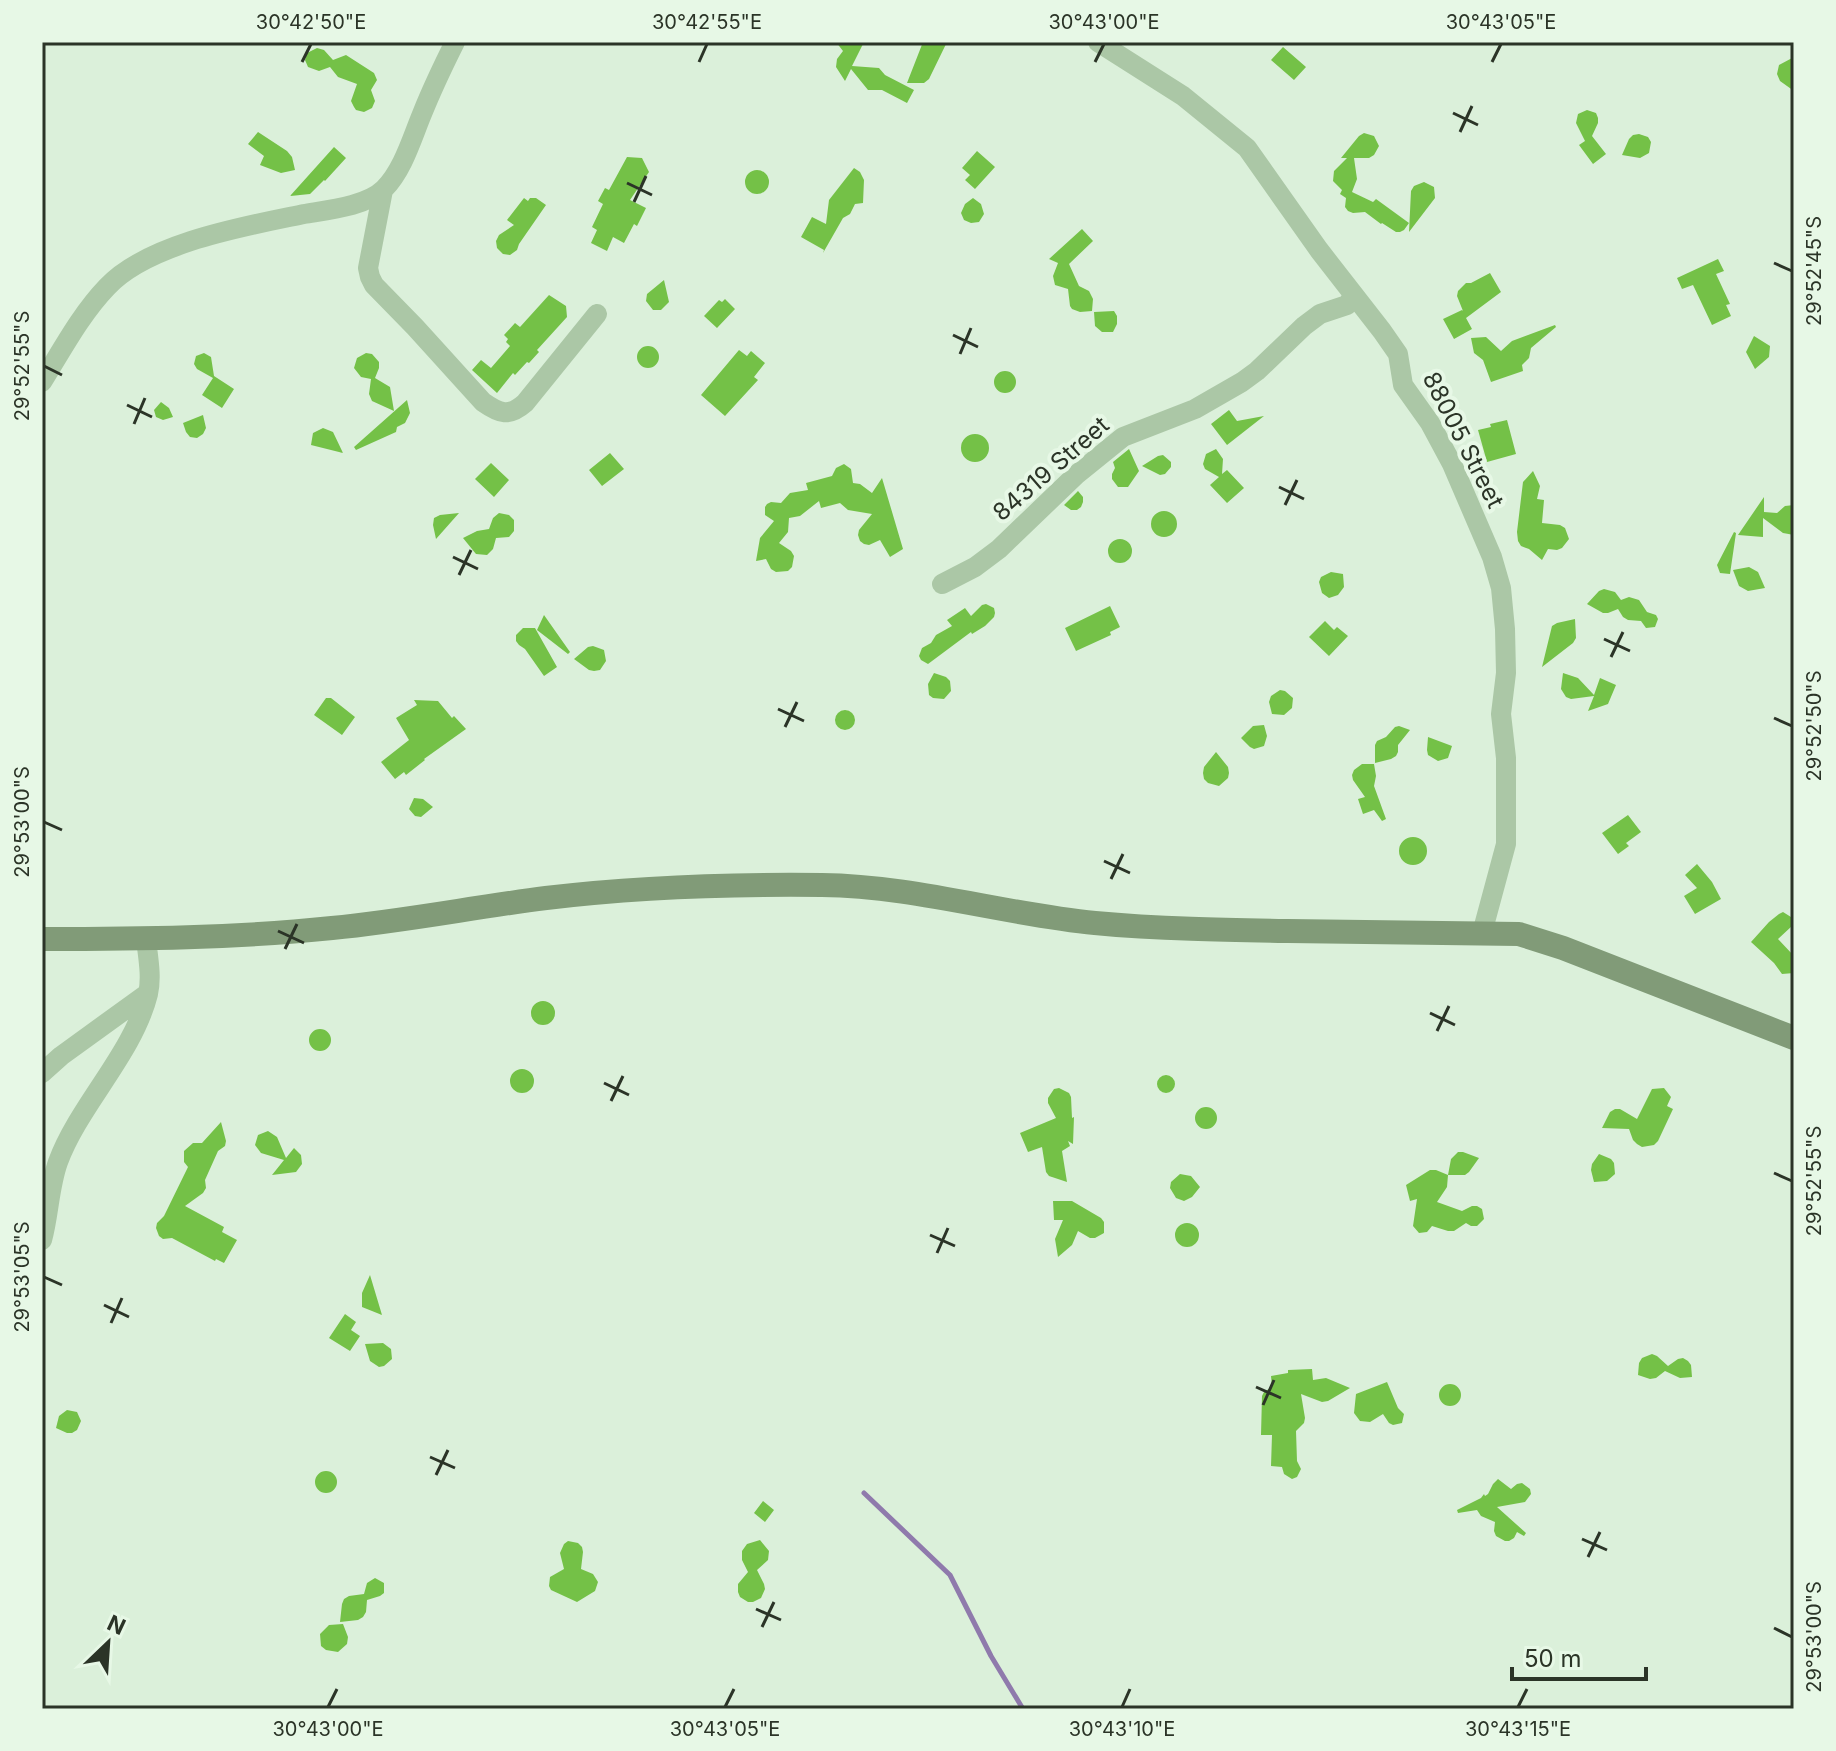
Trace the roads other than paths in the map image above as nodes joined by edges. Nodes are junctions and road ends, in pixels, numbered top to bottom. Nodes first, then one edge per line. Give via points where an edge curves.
1 (455, 42) edge
2 (1098, 42) edge
3 (383, 190) junction
4 (1354, 295) junction
5 (597, 314) dead end
6 (42, 382) edge
7 (942, 584) dead end
8 (1482, 933) junction
9 (42, 939) edge
10 (146, 939) junction
11 (148, 993) junction
12 (1794, 1038) edge
13 (42, 1073) edge
14 (42, 1240) edge

1 - 3 street via 402,162
2 - 4 street, 88005 Street via 1183,96 1247,148
3 - 5 street via 370,277 493,410 517,411
3 - 6 street via 354,203 195,240 130,268 93,303
4 - 7 street, 84319 Street via 1347,305 1304,326 1242,382 1195,409 1123,437 999,549
4 - 8 street, 88005 Street via 1398,354 1403,385 1452,464 1501,588 1506,844
8 - 10 street via 1131,926 825,885 632,891 329,928
8 - 12 street via 1519,934 1563,948
9 - 10 street
10 - 11 street
11 - 13 street
11 - 14 street via 124,1048 57,1165

